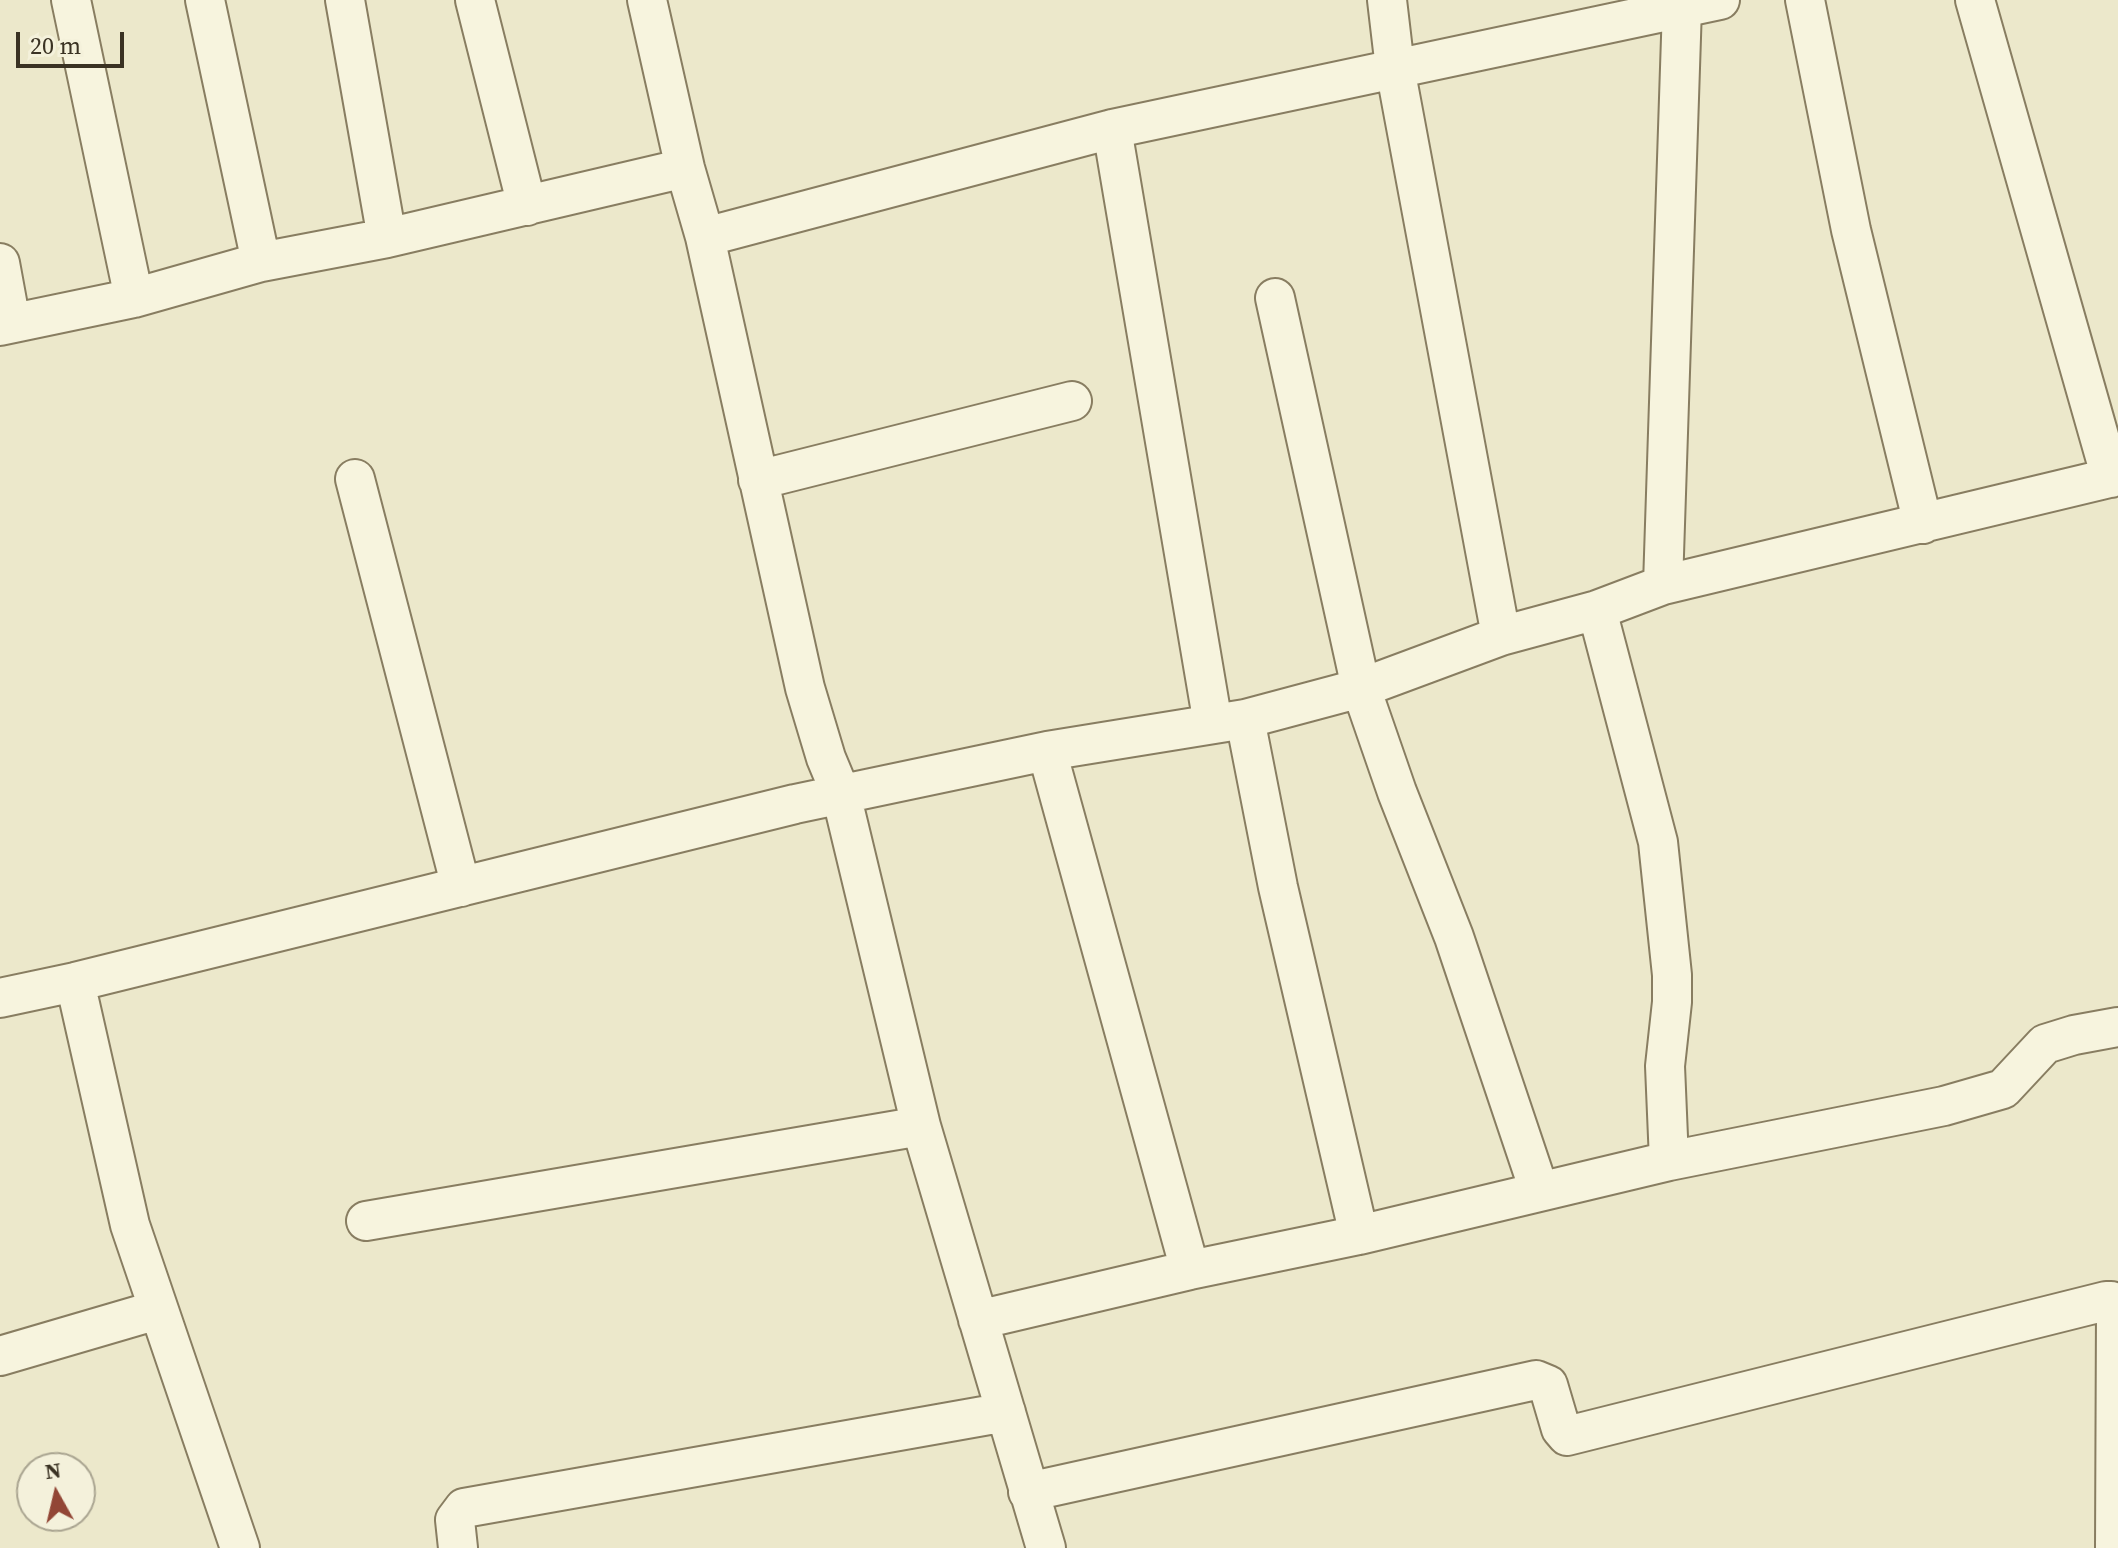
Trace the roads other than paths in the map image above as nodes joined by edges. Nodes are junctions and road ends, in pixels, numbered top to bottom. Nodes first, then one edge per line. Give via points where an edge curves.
1 (71, 0) edge
2 (205, 0) edge
3 (345, 0) edge
4 (475, 0) edge
5 (647, 0) edge
6 (1387, 0) edge
7 (1720, 0) edge
8 (1805, 0) edge
9 (1975, 0) edge
10 (1682, 7) junction
11 (1395, 68) junction
12 (1112, 129) junction
13 (685, 168) junction
14 (527, 206) junction
15 (705, 237) junction
16 (387, 238) junction
17 (261, 262) junction
18 (0, 263) edge
19 (134, 298) junction
20 (1275, 298) dead end
21 (6, 325) edge
22 (1072, 401) dead end
23 (2115, 477) edge
24 (355, 479) dead end
25 (758, 480) junction
26 (1923, 524) junction
27 (1663, 585) junction
28 (1597, 610) junction
29 (1501, 636) junction
30 (1361, 688) junction
31 (1229, 721) junction
32 (1047, 751) junction
33 (841, 794) junction
34 (461, 887) junction
35 (75, 982) junction
36 (0, 998) edge
37 (2118, 1027) edge
38 (921, 1126) junction
39 (1669, 1161) junction
40 (1539, 1190) junction
41 (366, 1221) dead end
42 (1359, 1235) junction
43 (1190, 1270) junction
44 (157, 1310) junction
45 (978, 1320) junction
46 (0, 1356) edge
47 (1006, 1412) junction
48 (1028, 1492) junction
49 (240, 1548) edge
50 (458, 1548) edge
51 (1046, 1548) edge
52 (2115, 1548) edge

1 - 19 street
2 - 17 street
3 - 16 street
4 - 14 street
5 - 13 street
6 - 11 street
7 - 10 street
8 - 26 street via 1851,230
9 - 23 street
10 - 11 street
10 - 27 street
11 - 12 street
11 - 29 street
12 - 15 street
12 - 31 street
13 - 14 street
13 - 15 street
14 - 16 street
15 - 25 street
16 - 17 street
17 - 19 street
18 - 21 street
19 - 21 street
20 - 30 street
22 - 25 street
23 - 26 street
24 - 34 street
25 - 33 street via 805,688
26 - 27 street
27 - 28 street
28 - 29 street
28 - 39 street via 1658,842 1672,975 1665,1066
29 - 30 street
30 - 31 street
30 - 40 street via 1454,937
31 - 32 street
31 - 42 street via 1278,887
32 - 33 street
32 - 43 street
33 - 34 street
33 - 38 street
34 - 35 street
35 - 36 street
35 - 44 street via 130,1225
37 - 39 street via 2045,1044 2003,1089 1944,1106
38 - 41 street
38 - 45 street
39 - 40 street
40 - 42 street
42 - 43 street
43 - 45 street
44 - 46 street
44 - 49 street
45 - 47 street
47 - 48 street
47 - 50 street via 464,1508 455,1520
48 - 51 street
48 - 52 street via 1536,1380 1548,1385 1567,1436 2111,1301 2116,1310

